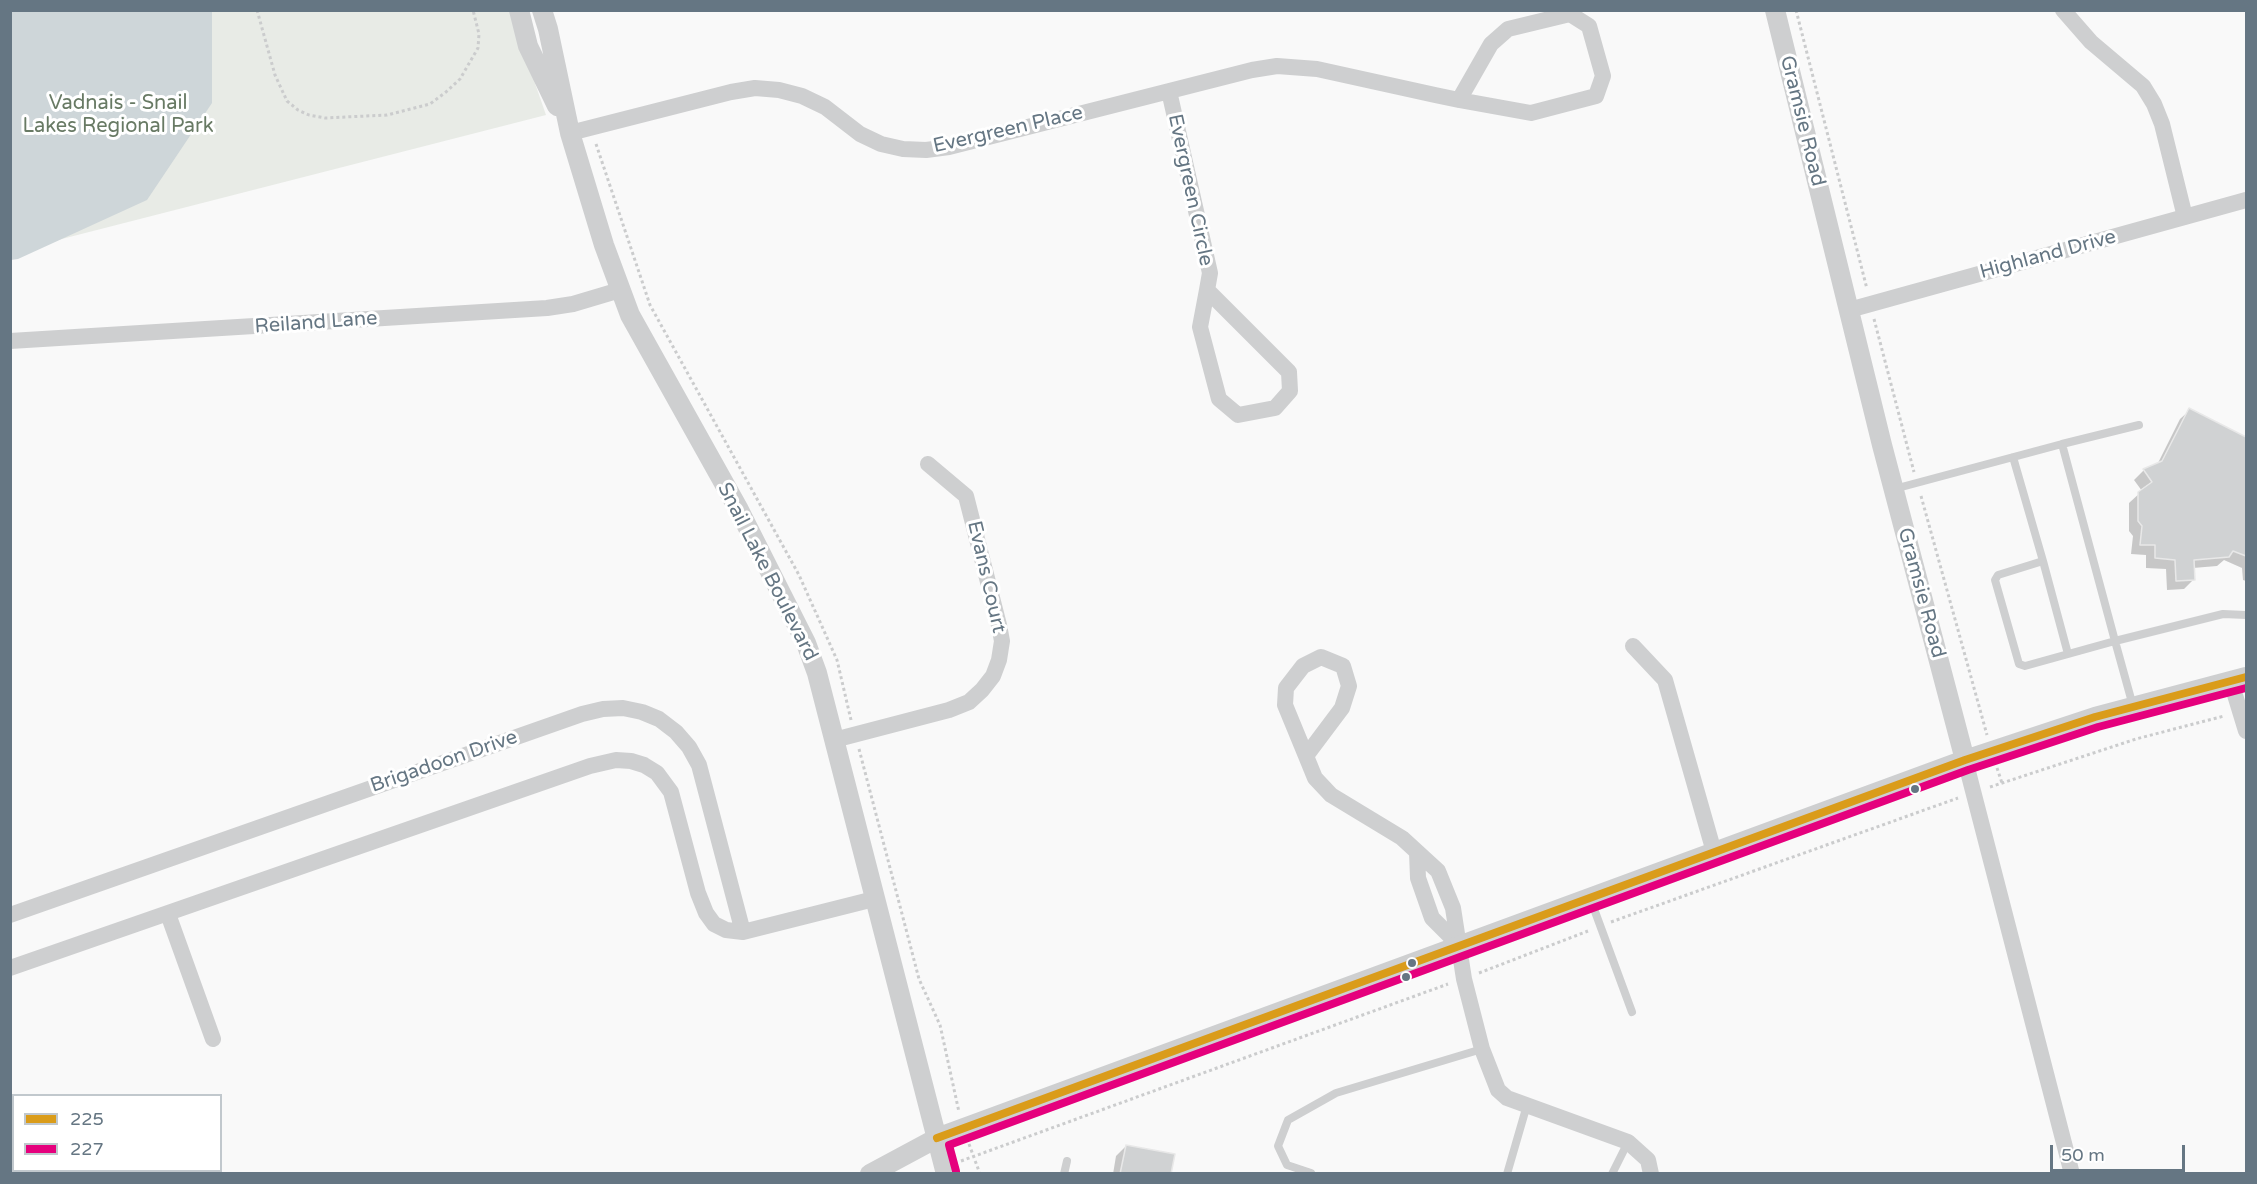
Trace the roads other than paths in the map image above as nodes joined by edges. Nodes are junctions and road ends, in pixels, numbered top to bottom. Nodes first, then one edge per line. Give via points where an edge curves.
1 (519, 10) edge
2 (542, 10) edge
3 (1775, 10) edge
4 (2063, 10) edge
5 (1168, 91) junction
6 (1459, 100) junction
7 (570, 133) junction
8 (2247, 200) edge
9 (2185, 217) junction
10 (620, 290) junction
11 (1207, 290) junction
12 (1849, 310) junction
13 (10, 342) edge
14 (2139, 424) dead end
15 (2062, 444) junction
16 (2013, 457) junction
17 (928, 464) dead end
18 (1894, 489) junction
19 (2043, 561) junction
20 (2247, 615) edge
21 (2115, 641) junction
22 (1633, 646) dead end
23 (2068, 654) junction
24 (2239, 680) edge
25 (2133, 707) junction
26 (2247, 731) edge
27 (834, 740) junction
28 (1306, 756) junction
29 (1965, 760) junction
30 (1714, 852) junction
31 (1590, 897) junction
32 (874, 899) junction
33 (168, 914) junction
34 (10, 915) edge
35 (742, 932) junction
36 (1459, 945) junction
37 (10, 968) edge
38 (1632, 1012) dead end
39 (213, 1039) dead end
40 (1482, 1049) junction
41 (1527, 1106) junction
42 (937, 1138) junction
43 (1628, 1142) junction
44 (1067, 1161) dead end
45 (945, 1170) edge
46 (870, 1173) edge
47 (1064, 1173) edge
48 (1311, 1173) edge
49 (1507, 1173) edge
50 (1612, 1173) edge
51 (1651, 1173) edge
52 (2072, 1173) edge

1 - 7 street, Snail Lake Boulevard via 528,46
2 - 7 street, Snail Lake Boulevard
3 - 12 street, Gramsie Road
4 - 9 street via 2091,42 2143,86 2154,104
5 - 6 street, Evergreen Place via 1252,70 1302,66
5 - 7 street, Evergreen Place via 926,150 880,144 802,96 755,88
5 - 11 street, Evergreen Circle via 1210,273
6 - 6 street, Evergreen Place via 1531,113 1596,96 1604,76 1589,26 1570,14 1508,29 1491,44
7 - 10 street, Snail Lake Boulevard
8 - 9 street, Highland Drive
9 - 12 street, Highland Drive
10 - 13 street, Reiland Lane via 547,308
10 - 27 street, Snail Lake Boulevard via 640,337 739,510 806,643
11 - 11 street, Evergreen Circle via 1200,327 1219,399 1238,415 1275,408 1290,391 1289,372
12 - 18 street, Gramsie Road
14 - 15 lane
15 - 16 lane
15 - 21 lane
16 - 18 lane
16 - 19 lane
17 - 27 street, Evans Court via 966,495 999,625 999,660 993,676 969,702
18 - 29 street, Gramsie Road
19 - 23 lane
19 - 23 lane via 1998,575 1995,580 2019,664 2025,666
20 - 21 lane via 2223,614
21 - 23 lane
21 - 25 lane
22 - 30 street via 1665,680
24 - 25 street
24 - 26 street
25 - 29 street
27 - 32 street, Snail Lake Boulevard
28 - 28 street via 1342,708 1349,686 1343,666 1322,657 1304,666 1286,688 1285,705
28 - 36 street via 1315,778 1331,795 1402,837 1438,871 1453,908
29 - 30 street
29 - 52 street, Gramsie Road
30 - 31 street
31 - 36 street
31 - 38 lane
32 - 35 street
32 - 42 street, Snail Lake Boulevard
33 - 35 street via 616,760 644,765 665,782 676,803 706,913 714,924
33 - 37 street
33 - 39 street
34 - 35 street, Brigadoon Drive via 582,714 623,708 659,719 676,732 694,756 704,781
36 - 40 street
36 - 42 street
40 - 41 street via 1502,1095
40 - 48 lane via 1336,1093 1288,1120 1278,1146 1287,1164
41 - 43 street
41 - 49 lane
42 - 45 street, Snail Lake Boulevard
42 - 46 street
43 - 50 lane
43 - 51 street via 1648,1160
44 - 47 lane

